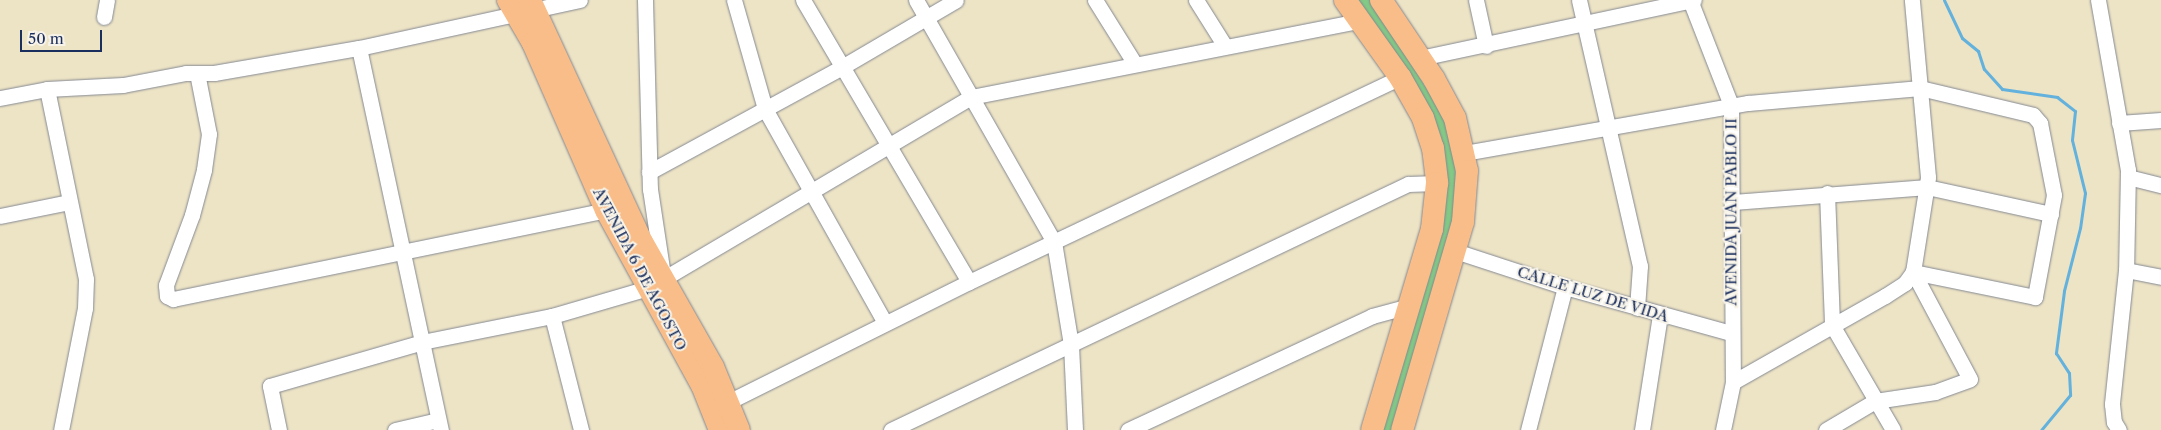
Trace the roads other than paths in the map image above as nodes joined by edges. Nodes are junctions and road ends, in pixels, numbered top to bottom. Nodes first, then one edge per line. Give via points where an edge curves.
1 (108, 0) edge
2 (580, 0) edge
3 (646, 0) edge
4 (734, 0) edge
5 (803, 0) edge
6 (916, 0) edge
7 (956, 0) edge
8 (1095, 0) edge
9 (1196, 0) edge
10 (1345, 0) edge
11 (1381, 0) edge
12 (1476, 0) edge
13 (1579, 0) edge
14 (1691, 0) edge
15 (1912, 0) edge
16 (2098, 0) edge
17 (523, 6) edge
18 (104, 17) dead end
19 (926, 18) junction
20 (1360, 21) junction
21 (1585, 24) junction
22 (1225, 46) junction
23 (1486, 46) junction
24 (360, 48) junction
25 (1420, 58) junction
26 (1135, 64) junction
27 (842, 67) junction
28 (196, 73) junction
29 (1400, 77) junction
30 (1920, 88) junction
31 (47, 89) junction
32 (970, 97) junction
33 (0, 98) edge
34 (1731, 105) junction
35 (765, 109) junction
36 (2161, 120) edge
37 (2120, 123) junction
38 (1608, 129) junction
39 (888, 146) junction
40 (1464, 153) junction
41 (650, 172) junction
42 (2128, 177) junction
43 (1437, 183) junction
44 (2161, 185) edge
45 (1927, 187) junction
46 (810, 193) junction
47 (1827, 193) junction
48 (69, 202) junction
49 (1733, 202) junction
50 (606, 210) junction
51 (2051, 214) junction
52 (0, 216) edge
53 (1054, 242) junction
54 (403, 251) junction
55 (1455, 251) junction
56 (2126, 270) junction
57 (1913, 272) junction
58 (2161, 277) edge
59 (969, 282) junction
60 (656, 284) junction
61 (1564, 287) junction
62 (1409, 306) junction
63 (1637, 308) junction
64 (1660, 314) junction
65 (552, 316) junction
66 (885, 324) junction
67 (1832, 325) junction
68 (1731, 333) junction
69 (422, 342) junction
70 (1071, 345) junction
71 (1733, 382) junction
72 (1875, 400) junction
73 (721, 414) edge
74 (440, 425) edge
75 (275, 427) edge
76 (61, 430) edge
77 (395, 430) edge
78 (582, 430) edge
79 (739, 430) edge
80 (892, 430) edge
81 (1075, 430) edge
82 (1128, 430) edge
83 (1372, 430) edge
84 (1402, 430) edge
85 (1528, 430) edge
86 (1642, 430) edge
87 (1723, 430) edge
88 (1826, 430) edge
89 (1893, 430) edge
90 (2119, 430) edge

1 - 18 street
2 - 17 street
3 - 41 street
4 - 35 street
5 - 27 street
6 - 19 street
7 - 19 street
8 - 26 street
9 - 22 street
10 - 20 highway
11 - 25 highway
12 - 23 street
13 - 21 street
14 - 21 street
14 - 34 street, AVENIDA JUAN PABLO II
15 - 30 street
16 - 37 street
17 - 24 street
17 - 50 highway, AVENIDA 6 DE AGOSTO via 533,43
17 - 60 highway, AVENIDA 6 DE AGOSTO via 642,242
19 - 27 street
19 - 32 street
20 - 22 street
20 - 29 highway
21 - 23 street
21 - 38 street
22 - 26 street
23 - 25 street
24 - 28 street
24 - 54 street
25 - 40 highway via 1455,118
26 - 32 street
27 - 35 street
27 - 39 street
28 - 31 street via 123,85
28 - 54 street via 209,134 204,170 192,215 166,285 167,296 173,299
29 - 43 highway via 1428,131
29 - 53 street
30 - 34 street
30 - 45 street
30 - 51 street via 2033,115 2040,123 2052,179
31 - 33 street
31 - 48 street
32 - 39 street
32 - 53 street
34 - 38 street
34 - 49 street, AVENIDA JUAN PABLO II
35 - 41 street
35 - 46 street
36 - 37 street
37 - 42 street
38 - 40 street
38 - 63 street via 1640,266
39 - 46 street
39 - 59 street
40 - 55 highway via 1467,196
41 - 60 street
42 - 44 street
42 - 56 street
43 - 62 highway via 1432,229
43 - 70 street via 1408,184
45 - 47 street
45 - 51 street
45 - 57 street
46 - 60 street
46 - 66 street
47 - 49 street
47 - 67 street
48 - 52 street
48 - 76 street via 86,279 85,308
49 - 68 street, AVENIDA JUAN PABLO II
50 - 54 street
50 - 60 highway, AVENIDA 6 DE AGOSTO
51 - 57 street via 2035,297
53 - 59 street
53 - 70 street
54 - 69 street
55 - 61 street, CALLE LUZ DE VIDA
55 - 84 highway
56 - 58 street
56 - 90 street via 2112,404 2114,422
57 - 67 street via 1905,283
57 - 72 street via 1970,380 1935,392
59 - 66 street
60 - 65 street
60 - 73 highway, AVENIDA 6 DE AGOSTO
61 - 63 street, CALLE LUZ DE VIDA
61 - 85 street
62 - 82 street via 1372,316
62 - 83 highway
63 - 64 street, CALLE LUZ DE VIDA
64 - 68 street, CALLE LUZ DE VIDA
64 - 86 street
65 - 69 street
65 - 78 street
66 - 73 street
67 - 71 street
67 - 72 street
68 - 71 street, AVENIDA JUAN PABLO II
69 - 74 street
69 - 75 street via 270,386
70 - 80 street
70 - 81 street
71 - 87 street, AVENIDA JUAN PABLO II
72 - 88 street
72 - 89 street
73 - 79 highway, AVENIDA 6 DE AGOSTO
74 - 77 street

